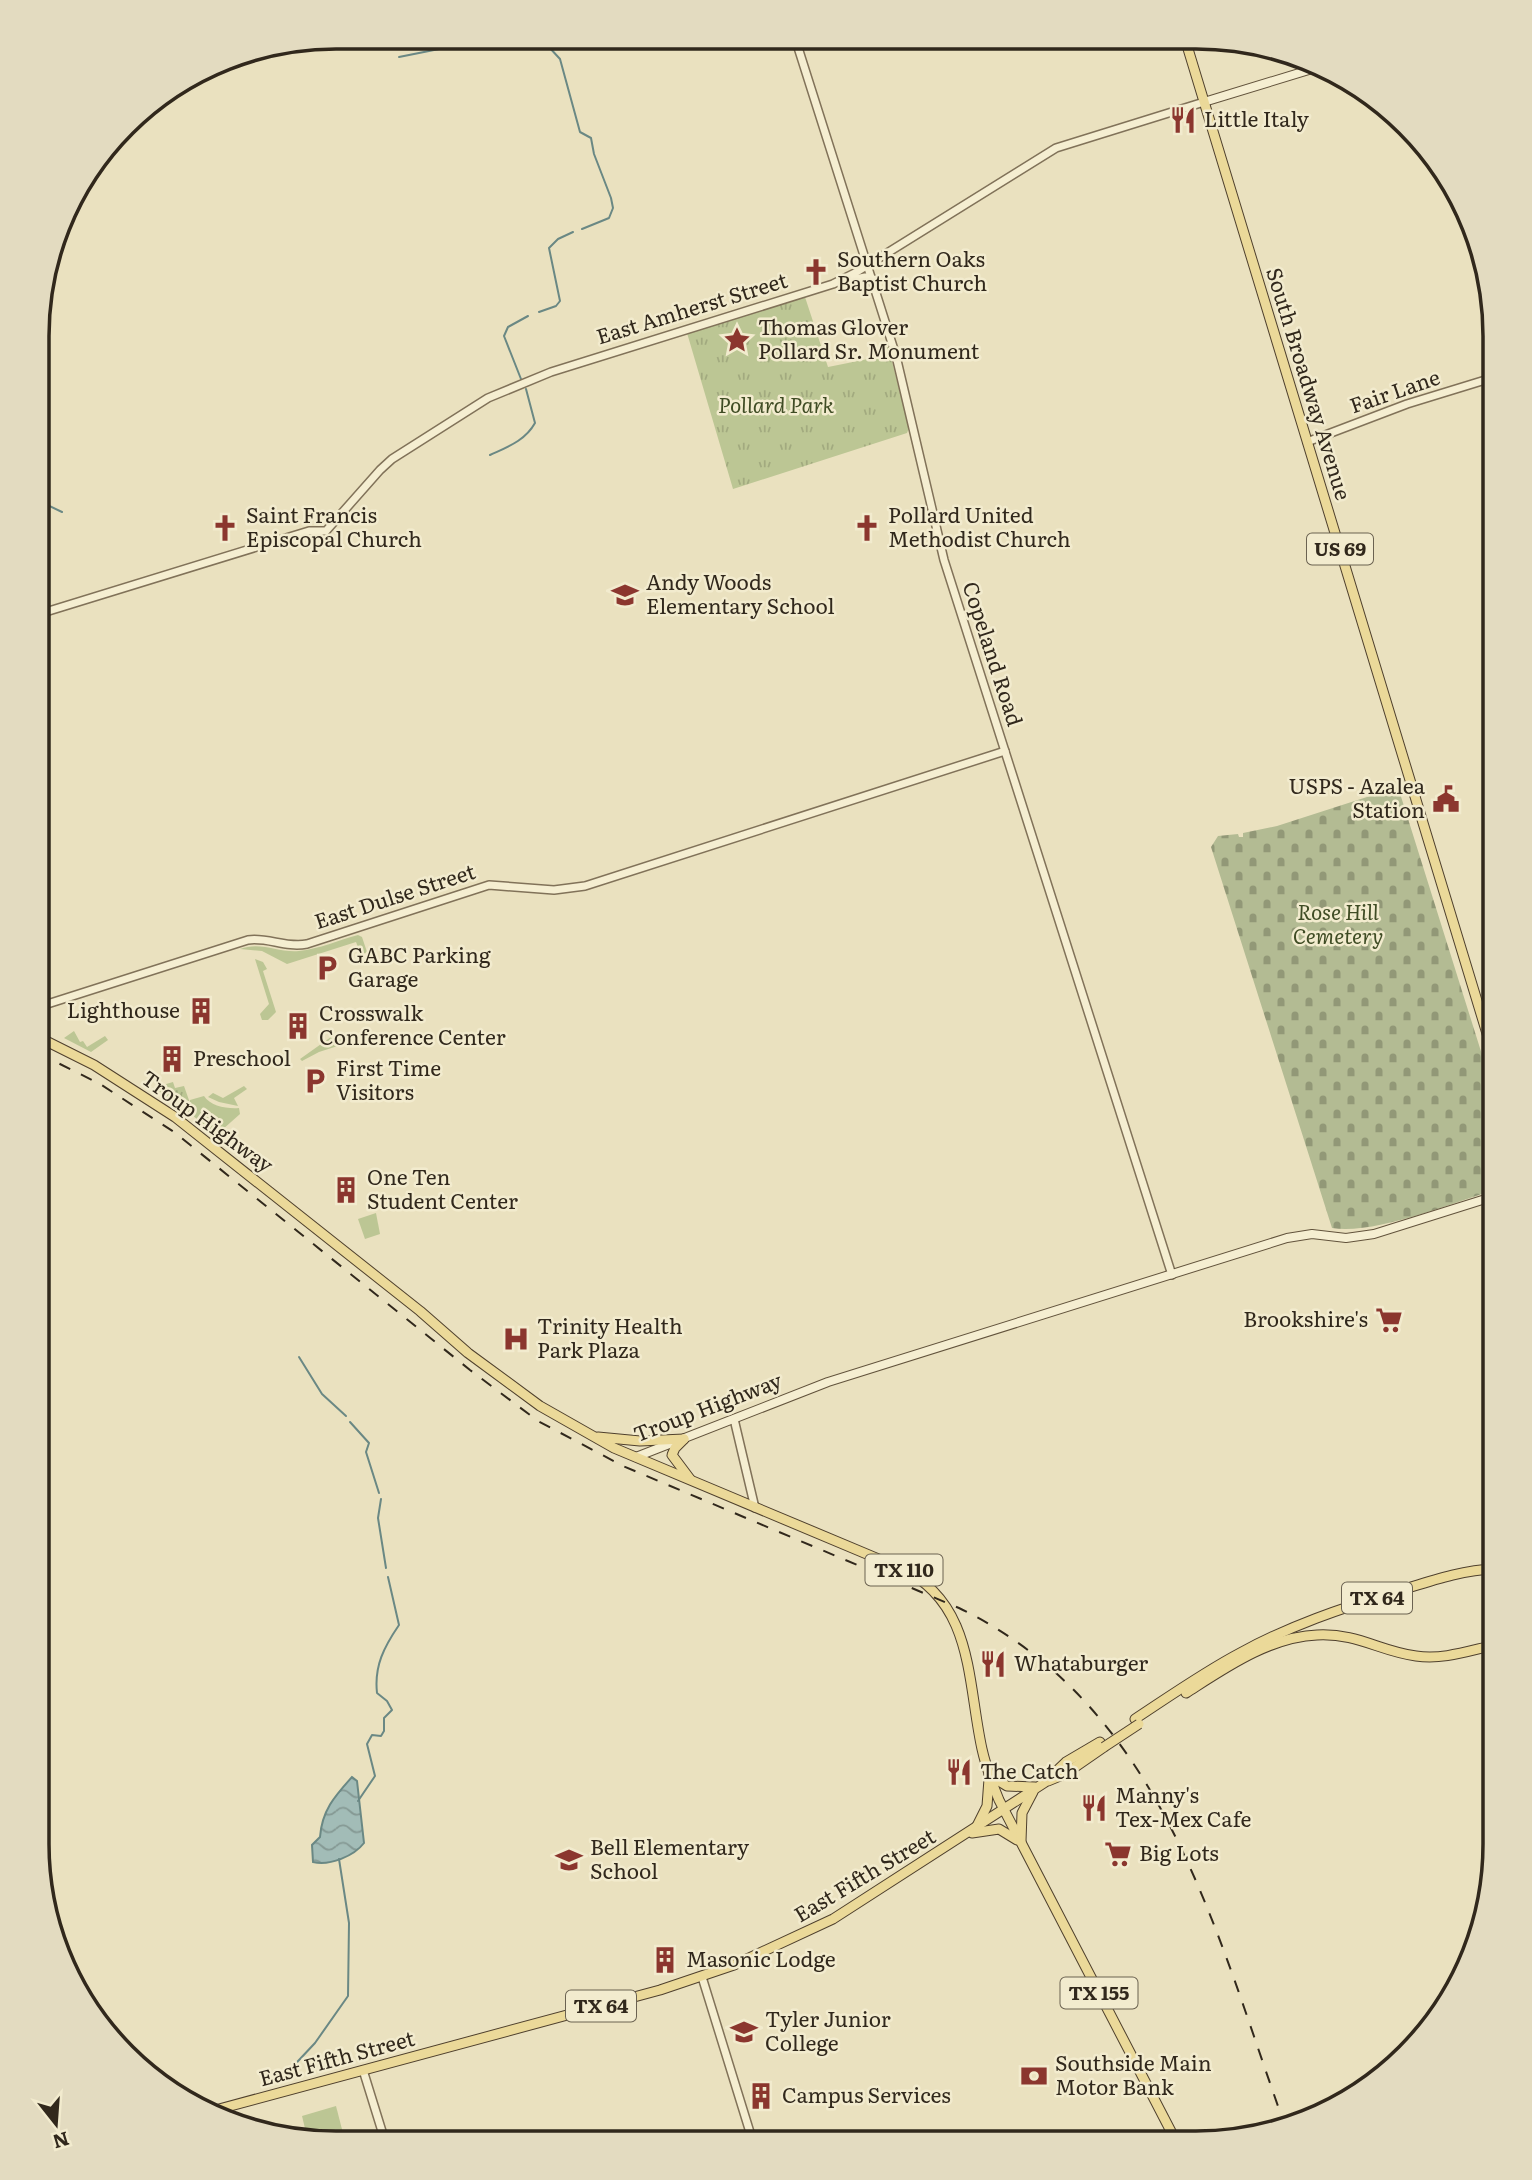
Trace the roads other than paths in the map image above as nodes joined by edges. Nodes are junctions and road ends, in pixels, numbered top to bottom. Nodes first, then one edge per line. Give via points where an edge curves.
1 (799, 49) edge
2 (1188, 49) edge
3 (1306, 71) edge
4 (1204, 102) junction
5 (868, 264) junction
6 (873, 279) junction
7 (838, 281) junction
8 (1483, 381) edge
9 (1307, 442) junction
10 (49, 611) edge
11 (1005, 751) junction
12 (49, 1003) edge
13 (1483, 1021) edge
14 (49, 1042) edge
15 (1483, 1200) edge
16 (1172, 1275) junction
17 (734, 1419) junction
18 (592, 1436) junction
19 (684, 1439) junction
20 (636, 1457) junction
21 (691, 1480) junction
22 (755, 1508) junction
23 (1483, 1570) edge
24 (1483, 1648) edge
25 (1137, 1721) junction
26 (989, 1774) junction
27 (1040, 1785) junction
28 (1004, 1809) junction
29 (976, 1827) junction
30 (967, 1834) junction
31 (1021, 1843) junction
32 (702, 1977) junction
33 (363, 2070) junction
34 (223, 2108) edge
35 (382, 2131) edge
36 (750, 2131) edge
37 (1171, 2131) edge

1 - 5 street, Copeland Road
2 - 4 main road, South Broadway Avenue / US 69
3 - 4 main road
4 - 5 street, East Amherst Street via 1056,148
4 - 9 main road, South Broadway Avenue / US 69
5 - 6 street, Copeland Road
5 - 7 street, East Amherst Street
6 - 7 street
6 - 11 street, Copeland Road via 899,366 944,560
7 - 10 street, East Amherst Street via 551,372 488,398 392,459 326,531 309,531
8 - 9 street, Fair Lane
9 - 13 main road, South Broadway Avenue / US 69
11 - 12 street, East Dulse Street via 585,886 554,890 489,885 312,943 289,946 248,940
11 - 16 street, Copeland Road
14 - 18 main road, Troup Highway via 176,1116 517,1391
15 - 16 main road, Troup Highway via 1374,1234 1346,1238 1301,1235
16 - 17 main road, Troup Highway via 828,1382
17 - 19 main road, Troup Highway
17 - 22 street
18 - 19 main road
18 - 20 main road, Troup Highway / TX 110
19 - 20 main road, Troup Highway
19 - 21 main road via 673,1455
20 - 21 main road, TX 110
21 - 22 main road, TX 110
22 - 26 main road, TX 110 via 905,1571 943,1601 962,1641
23 - 25 main road, TX 64 via 1339,1610 1278,1634 1225,1661
24 - 25 main road, TX 64 via 1429,1657 1353,1637 1311,1635 1273,1645
25 - 27 main road, TX 64, bridge via 1065,1774
26 - 27 main road via 1011,1787
26 - 28 main road, TX 110
26 - 29 main road via 987,1805
27 - 28 main road, East Fifth Street / TX 64
27 - 31 main road via 1023,1810
28 - 29 main road, East Fifth Street / TX 64
28 - 31 main road, TX 155
29 - 30 main road, East Fifth Street / TX 64
30 - 31 main road via 999,1829
30 - 32 main road, East Fifth Street / TX 64 via 833,1919
31 - 37 main road, TX 155
32 - 33 main road, East Fifth Street / TX 64
32 - 36 street
33 - 34 main road, East Fifth Street / TX 64
33 - 35 street

